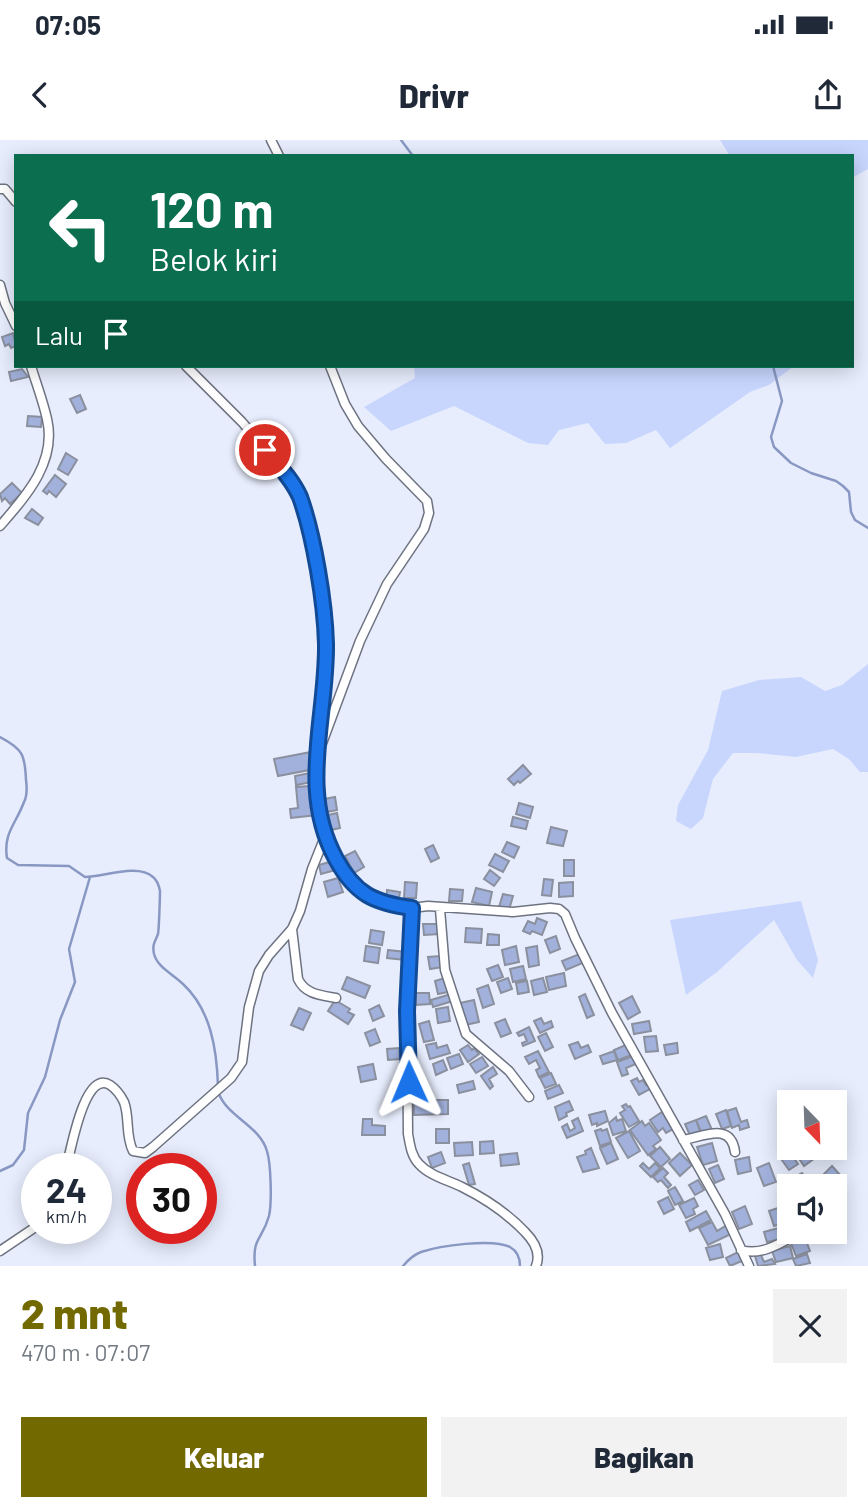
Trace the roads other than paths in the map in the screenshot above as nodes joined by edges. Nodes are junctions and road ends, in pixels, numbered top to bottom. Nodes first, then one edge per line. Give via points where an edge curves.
1 (0, 189) edge
2 (14, 200) edge
3 (0, 285) edge
4 (4, 314) edge
5 (32, 368) edge
6 (188, 368) edge
7 (331, 368) edge
8 (0, 526) edge
9 (318, 754) junction
10 (324, 839) junction
11 (412, 908) junction
12 (440, 909) junction
13 (292, 929) junction
14 (336, 998) dead end
15 (529, 1097) dead end
16 (684, 1140) junction
17 (735, 1152) dead end
18 (68, 1153) edge
19 (21, 1237) edge
20 (777, 1244) edge
21 (741, 1250) junction
22 (0, 1251) edge
23 (536, 1266) edge
24 (749, 1266) edge

1 - 2 street
3 - 4 street
5 - 8 street via 48,421 46,460 23,500
6 - 9 street via 242,422 289,477 299,496 318,574 326,645
7 - 9 street via 358,426 427,500 429,513 360,641
9 - 10 street via 316,799
10 - 11 street via 353,885 368,897
10 - 13 street
11 - 12 street
11 - 23 street via 407,1011 411,1149 416,1162 427,1171 508,1214 531,1237 537,1250
12 - 15 street via 445,970 466,1034 509,1071
12 - 16 street via 513,912 559,908
13 - 14 street via 301,985 309,992
13 - 18 street via 259,971 242,1062 231,1078 145,1153 133,1151 128,1141 125,1104 119,1094 105,1083 97,1085 78,1118
16 - 17 street via 721,1132 734,1142
16 - 21 street
19 - 22 street
20 - 21 street via 753,1253
21 - 24 street

